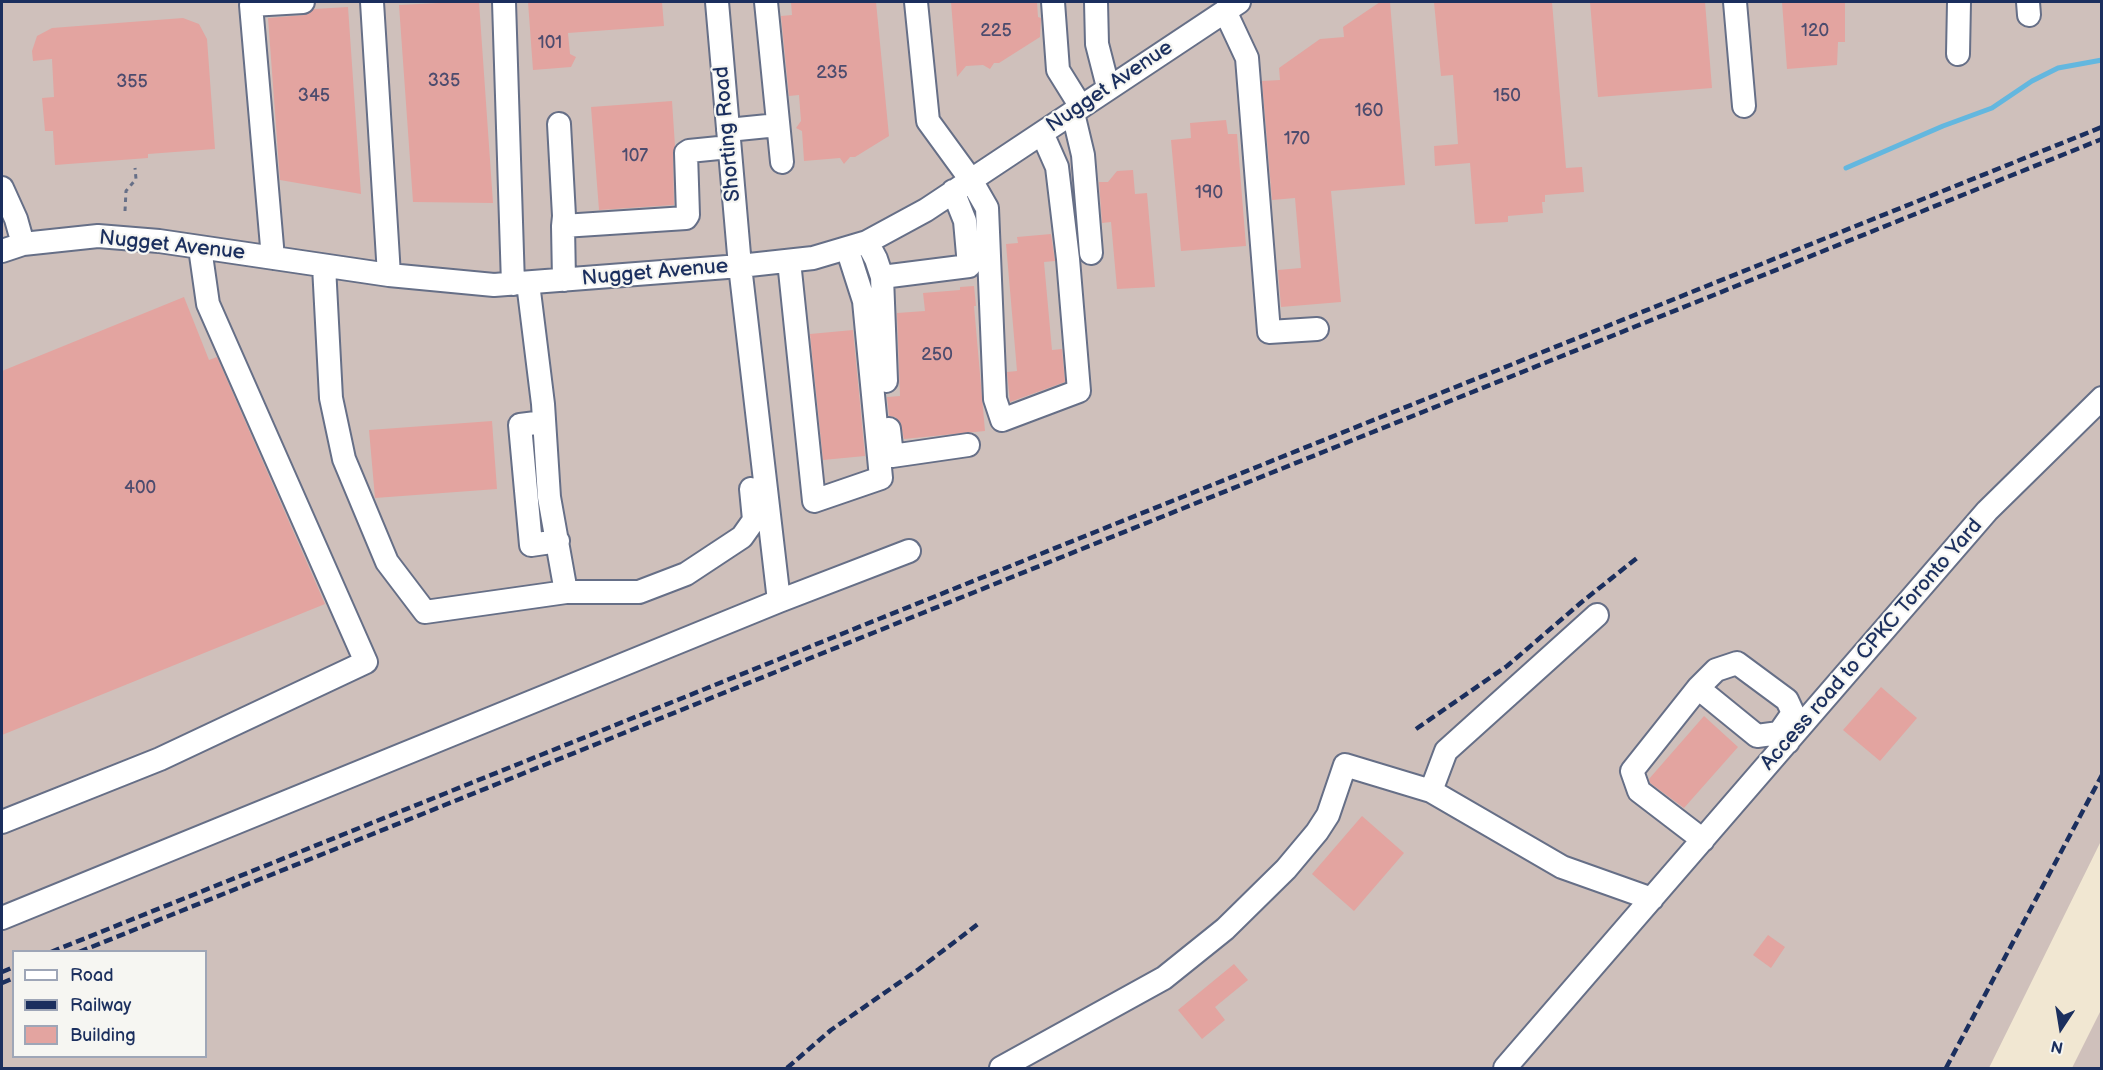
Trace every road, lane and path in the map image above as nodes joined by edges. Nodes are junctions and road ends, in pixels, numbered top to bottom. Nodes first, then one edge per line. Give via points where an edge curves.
1 (303, 2) edge
2 (372, 2) edge
3 (504, 2) edge
4 (717, 2) edge
5 (766, 2) edge
6 (916, 2) edge
7 (1053, 2) edge
8 (1096, 2) edge
9 (1735, 2) edge
10 (1959, 2) edge
11 (1232, 6) edge
12 (1958, 54) dead end
13 (1108, 87) junction
14 (1744, 106) dead end
15 (1077, 110) junction
16 (559, 124) dead end
17 (778, 125) junction
18 (1042, 133) junction
19 (729, 139) junction
20 (782, 162) dead end
21 (135, 168) dead end
22 (962, 186) junction
23 (2, 188) edge
24 (125, 210) dead end
25 (562, 226) junction
26 (23, 244) junction
27 (857, 245) junction
28 (200, 248) junction
29 (2, 251) edge
30 (1091, 253) dead end
31 (273, 258) junction
32 (789, 261) junction
33 (324, 266) junction
34 (740, 266) junction
35 (389, 275) junction
36 (882, 278) junction
37 (564, 280) junction
38 (521, 283) junction
39 (1317, 330) dead end
40 (751, 367) junction
41 (2102, 398) edge
42 (968, 445) dead end
43 (909, 551) dead end
44 (566, 592) junction
45 (779, 601) junction
46 (1597, 615) dead end
47 (1698, 688) junction
48 (1784, 737) junction
49 (1431, 791) junction
50 (2, 822) edge
51 (1703, 840) junction
52 (1653, 899) junction
53 (2, 918) edge
54 (1001, 1068) edge
55 (1505, 1068) edge

1 - 31 street via 251,4
2 - 35 street
3 - 38 street
4 - 19 street, Shorting Road
5 - 17 street
6 - 22 street via 928,121
7 - 15 street via 1058,70
8 - 13 street via 1097,44
9 - 14 street
10 - 12 street
11 - 13 street, Nugget Avenue
11 - 39 street via 1247,58 1269,332
13 - 15 street, Nugget Avenue
15 - 18 street, Nugget Avenue
15 - 30 street
16 - 25 street
17 - 19 street
17 - 20 street
18 - 22 street, Nugget Avenue
18 - 22 street via 1057,167 1079,390 1002,420 995,399 987,208
19 - 25 street via 686,153 686,218
19 - 34 street, Shorting Road
21 - 24 path via 136,179 126,191
22 - 27 street, Nugget Avenue via 926,210
22 - 36 street via 969,266
23 - 26 street
25 - 37 street
26 - 28 street, Nugget Avenue via 98,236
26 - 29 street, Nugget Avenue
27 - 32 street, Nugget Avenue
27 - 32 street via 881,478 814,501
27 - 36 street via 876,258
28 - 31 street, Nugget Avenue
28 - 50 street via 208,304 366,662 160,759
31 - 33 street, Nugget Avenue
32 - 34 street, Nugget Avenue
33 - 35 street, Nugget Avenue
33 - 44 street via 330,398 344,459 387,562 425,612
34 - 37 street, Nugget Avenue
34 - 40 street, Shorting Road
35 - 38 street, Nugget Avenue via 494,285
36 - 42 street via 892,456
37 - 38 street, Nugget Avenue
38 - 44 street via 543,413 549,497
40 - 44 street via 744,381 754,520 742,537 686,574 639,592
40 - 45 street, Shorting Road
41 - 48 street, Access road to CPKC Toronto Yard via 1987,511
43 - 45 street
45 - 53 street
46 - 49 street via 1446,750
47 - 48 street via 1757,736
47 - 48 street via 1716,670 1737,663 1787,700 1793,713
47 - 51 street via 1632,771 1639,791
48 - 51 street, Access road to CPKC Toronto Yard
49 - 52 street via 1562,867
49 - 54 street via 1344,765 1328,815 1317,832 1225,929 1164,978
51 - 52 street, Access road to CPKC Toronto Yard
52 - 55 street, Access road to CPKC Toronto Yard

